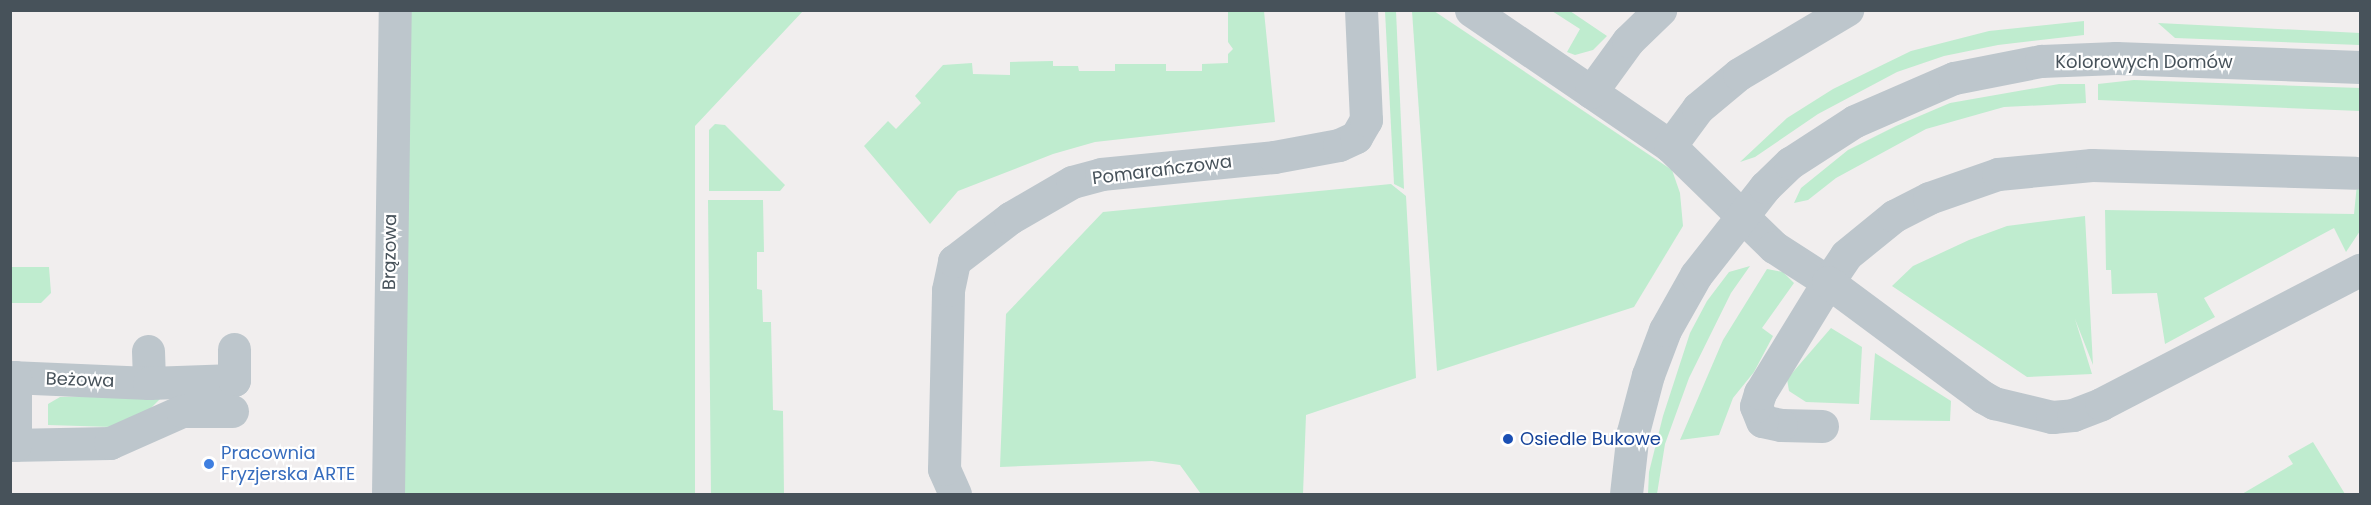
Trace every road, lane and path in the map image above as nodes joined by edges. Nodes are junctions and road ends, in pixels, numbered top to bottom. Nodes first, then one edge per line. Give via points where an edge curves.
1 (395, 10) edge
2 (1361, 10) edge
3 (1471, 10) edge
4 (1660, 10) edge
5 (1847, 10) edge
6 (2361, 67) edge
7 (1591, 92) junction
8 (1670, 146) junction
9 (2355, 173) dead end
10 (1742, 212) junction
11 (2361, 270) edge
12 (1828, 282) junction
13 (234, 350) dead end
14 (13, 377) edge
15 (232, 411) dead end
16 (1822, 426) dead end
17 (13, 445) edge
18 (388, 495) edge
19 (955, 495) edge
20 (1626, 495) edge

1 - 18 street, Brązowa
2 - 19 street, Pomarańczowa via 1366,120 1356,137 1339,145 1274,157 1101,174 1072,182 1010,218 954,261 948,290 944,469
3 - 7 street
4 - 7 street via 1628,41
5 - 8 street via 1739,74 1698,108
6 - 10 street, Kolorowych Domów via 2116,58 2042,62 1973,73 1896,100 1855,121 1791,163
7 - 8 street
8 - 10 street
9 - 12 street via 2092,165 1998,174 1929,198 1894,216 1846,255
10 - 12 street via 1774,247
10 - 20 street, Kolorowych Domów via 1696,275 1665,330 1637,412
11 - 12 street via 2102,404 2073,415 2052,417 1983,397
12 - 16 street via 1760,393 1756,406 1762,420 1781,425
13 - 14 street, Beżowa via 234,380 148,367
14 - 17 street
15 - 17 street via 182,411 110,443

